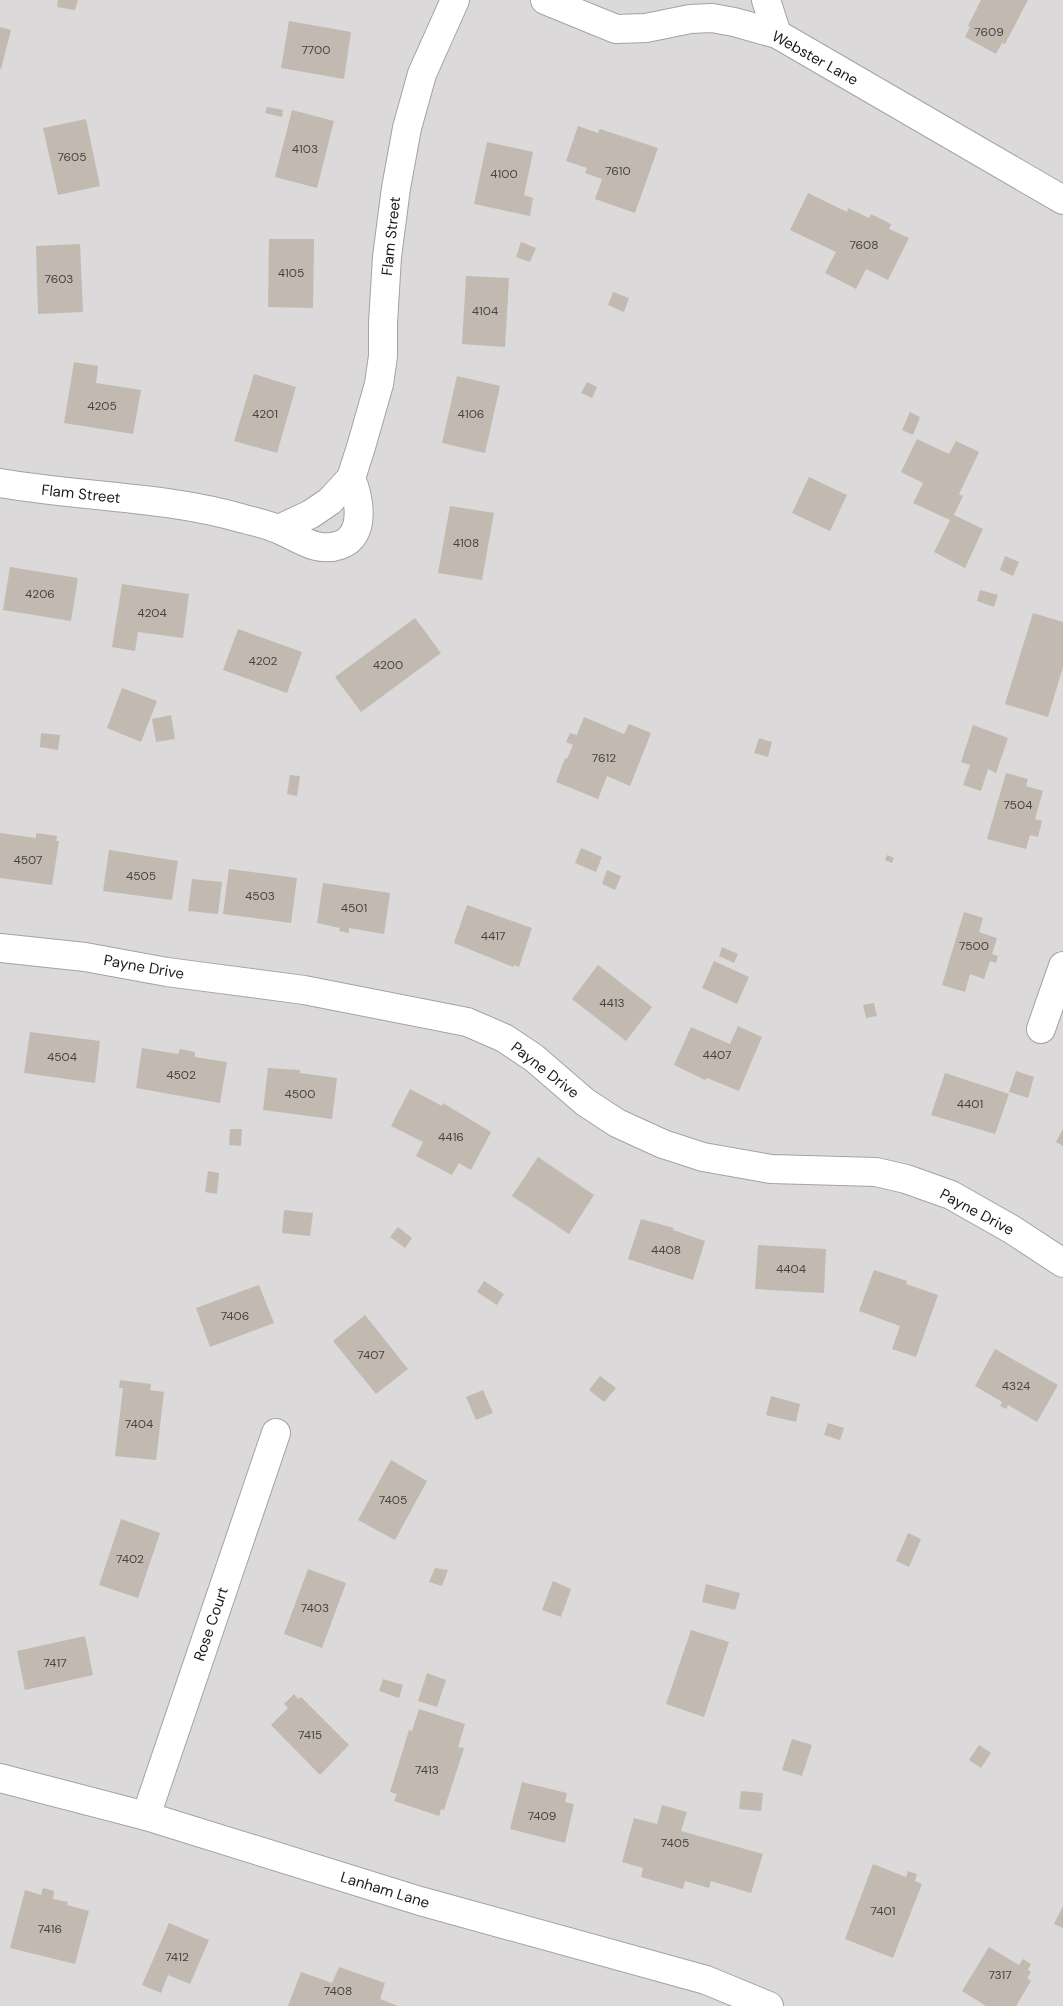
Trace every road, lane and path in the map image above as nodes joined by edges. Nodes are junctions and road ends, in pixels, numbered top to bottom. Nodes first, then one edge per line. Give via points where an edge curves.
1 (456, 0) edge
2 (545, 0) edge
3 (766, 0) edge
4 (777, 34) junction
5 (1063, 200) edge
6 (351, 478) junction
7 (0, 483) edge
8 (279, 530) junction
9 (0, 948) edge
10 (1063, 966) edge
11 (1041, 1030) dead end
12 (1063, 1263) edge
13 (276, 1433) dead end
14 (0, 1778) edge
15 (146, 1816) junction
16 (770, 2006) edge

1 - 6 street, Flam Street via 422,74 406,128 387,257 379,384
2 - 4 street, Webster Lane via 616,29 712,18
3 - 4 street
4 - 5 street, Webster Lane
6 - 8 street, Flam Street via 330,501
6 - 8 street, Flam Street via 357,491 359,514 358,526 346,543 330,548 314,547
7 - 8 street, Flam Street via 187,506
9 - 12 street, Payne Drive via 85,957 167,972 304,990 467,1022 504,1038 534,1058 585,1102 617,1124 663,1144 704,1157 771,1169 876,1172 906,1179 951,1196
10 - 11 street
13 - 15 street, Rose Court
14 - 15 street, Lanham Lane
15 - 16 street, Lanham Lane via 420,1901 706,1980

